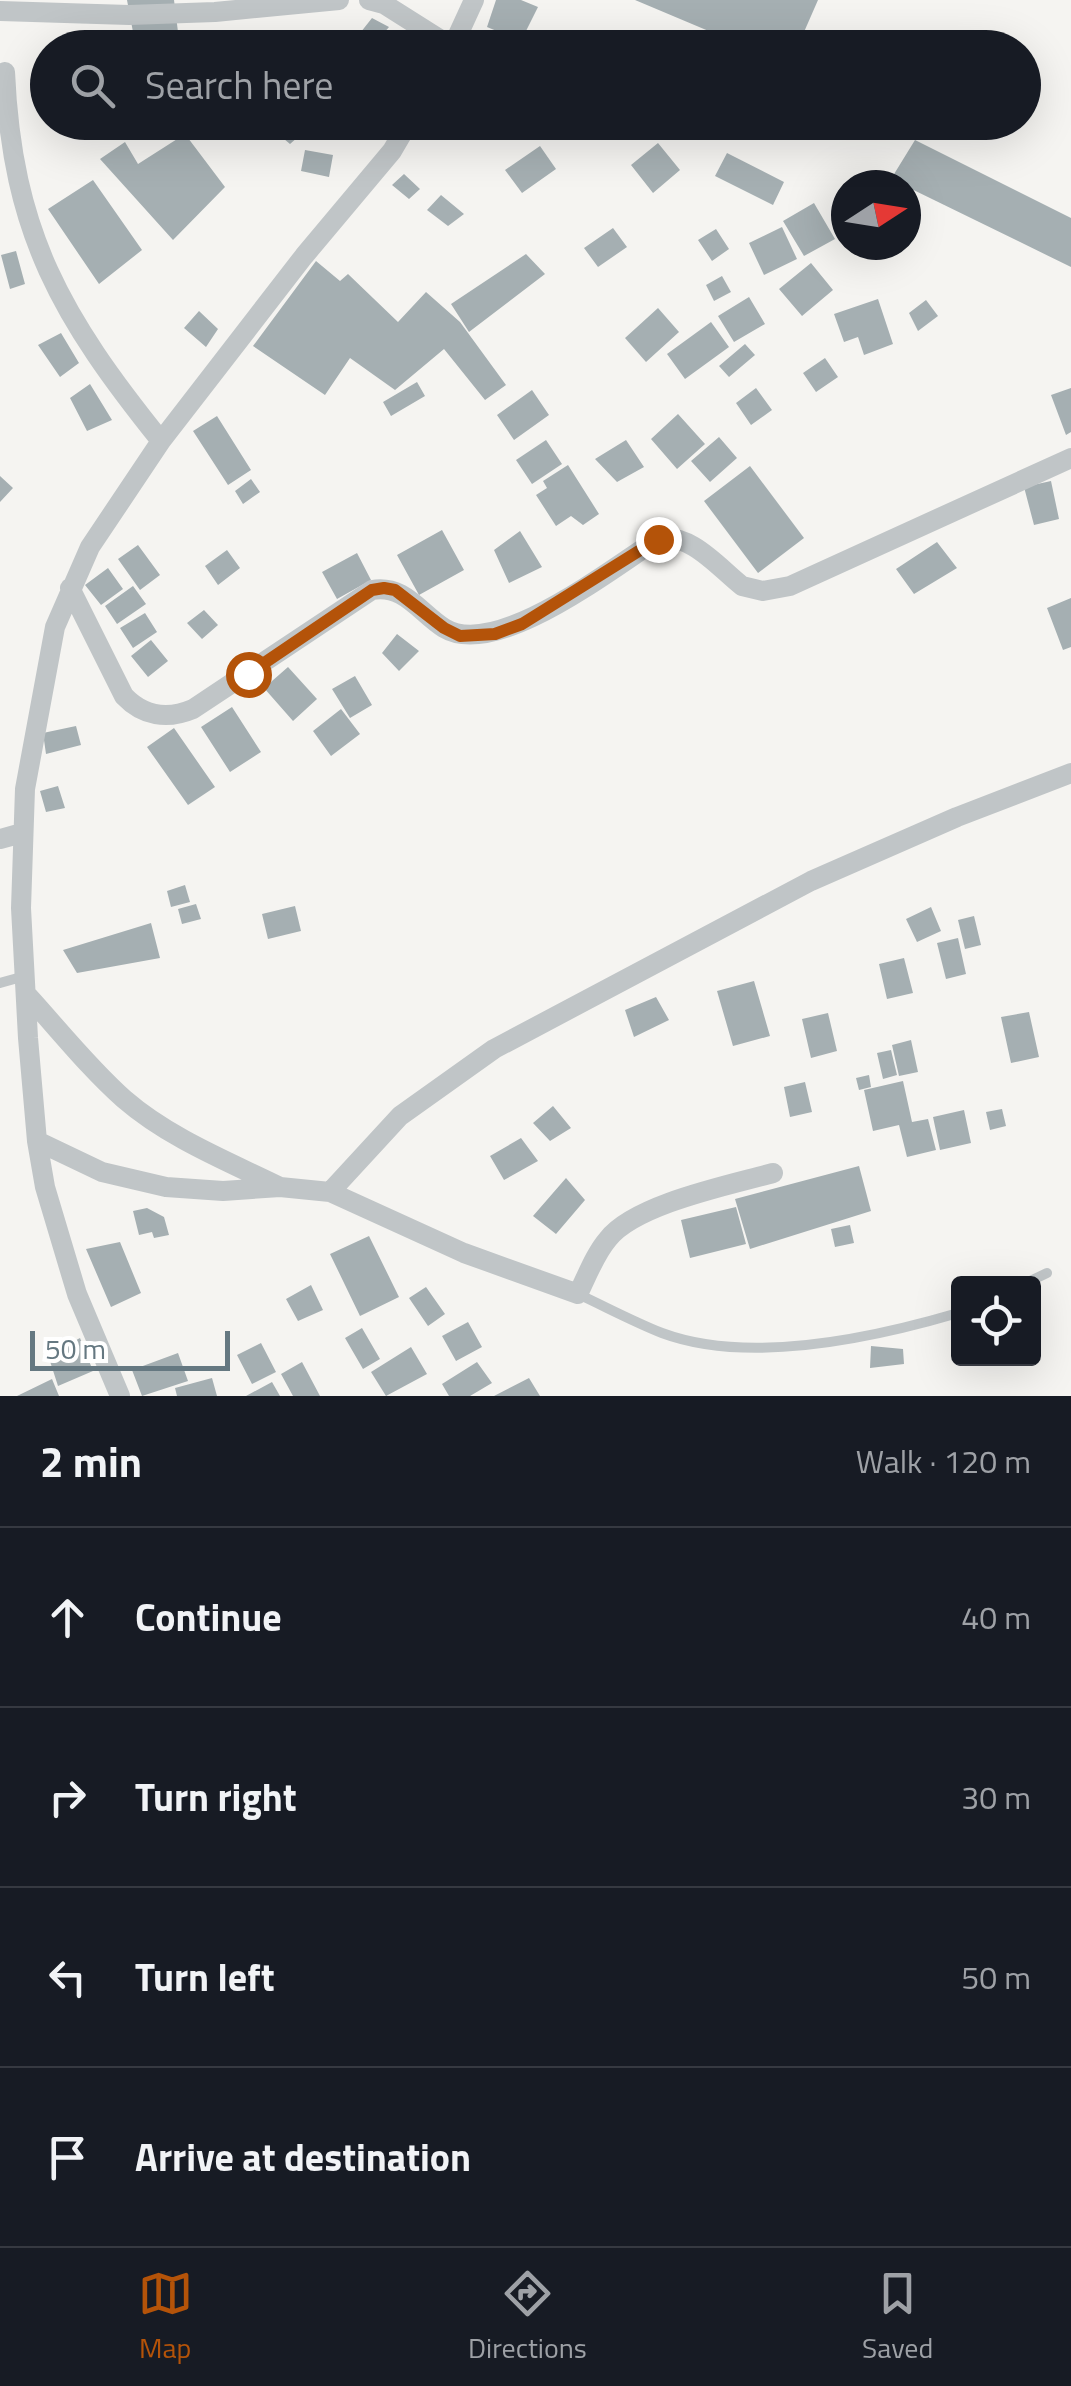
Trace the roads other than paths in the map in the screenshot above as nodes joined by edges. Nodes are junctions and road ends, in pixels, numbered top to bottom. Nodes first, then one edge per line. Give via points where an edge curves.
1 (339, 0) edge
2 (369, 0) edge
3 (474, 0) edge
4 (0, 11) edge
5 (425, 30) edge
6 (460, 30) edge
7 (5, 72) dead end
8 (398, 140) edge
9 (161, 441) junction
10 (1071, 458) edge
11 (70, 588) junction
12 (1071, 774) edge
13 (22, 833) junction
14 (0, 838) edge
15 (0, 983) edge
16 (27, 986) junction
17 (37, 1141) junction
18 (773, 1173) dead end
19 (280, 1187) junction
20 (330, 1192) junction
21 (1047, 1273) dead end
22 (1041, 1276) edge
23 (578, 1294) junction
24 (951, 1314) edge
25 (120, 1396) edge

1 - 4 street via 129,15
2 - 5 street
3 - 6 street
7 - 9 street via 12,161 30,231 106,374
8 - 9 street
9 - 11 street via 90,546
10 - 11 street via 778,589 752,591 671,536 495,634 460,636 395,590 372,590 193,709 172,715 156,716 124,696
11 - 13 street via 55,627 36,723
12 - 20 street via 811,881 494,1049 400,1116
13 - 14 street
13 - 16 street
15 - 16 lane
16 - 17 street
16 - 19 street via 122,1098 175,1134
17 - 19 street via 102,1172 166,1187
17 - 25 street via 78,1294
18 - 23 street via 634,1219 608,1238
19 - 20 street
20 - 23 street via 464,1253
21 - 22 lane
23 - 24 lane via 663,1333 739,1346 858,1336

